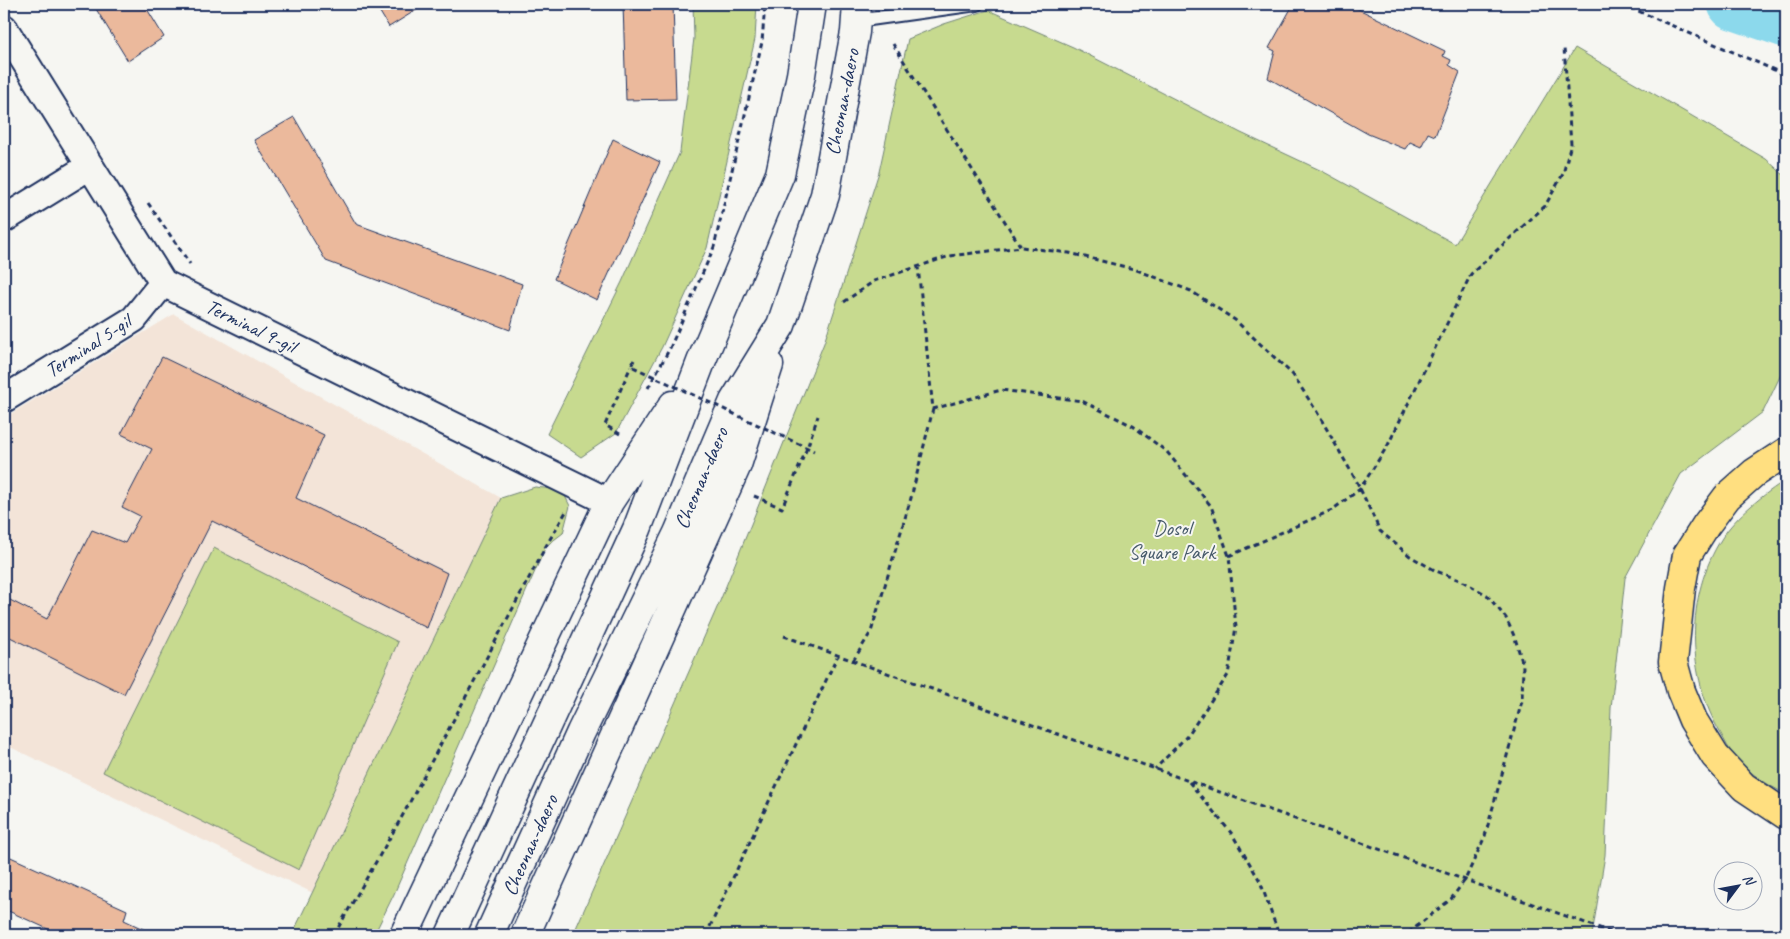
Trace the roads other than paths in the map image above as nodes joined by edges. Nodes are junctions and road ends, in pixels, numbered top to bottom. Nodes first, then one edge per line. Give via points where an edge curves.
1 (812, 4) edge
2 (977, 4) edge
3 (856, 12) edge
4 (4, 28) edge
5 (90, 166) junction
6 (4, 219) edge
7 (163, 283) junction
8 (781, 325) junction
9 (701, 362) junction
10 (4, 399) edge
11 (1786, 452) edge
12 (609, 502) junction
13 (1786, 815) edge
14 (404, 935) edge
15 (450, 935) edge
16 (489, 935) edge
17 (525, 935) edge

1 - 9 main road, Cheonan-daero via 780,174
2 - 3 lane
3 - 8 main road, Cheonan-daero via 825,195
4 - 5 street
5 - 6 street
5 - 7 street
7 - 10 street, Terminal 5-gil via 134,319
7 - 12 street, Terminal 9-gil
8 - 16 main road, Cheonan-daero via 734,401 678,533 581,732
8 - 17 main road via 737,465
9 - 12 main road
9 - 15 main road, Cheonan-daero via 637,528
11 - 13 highway via 1754,472 1727,497 1687,555 1673,662 1693,720 1715,756 1744,787
12 - 14 main road

